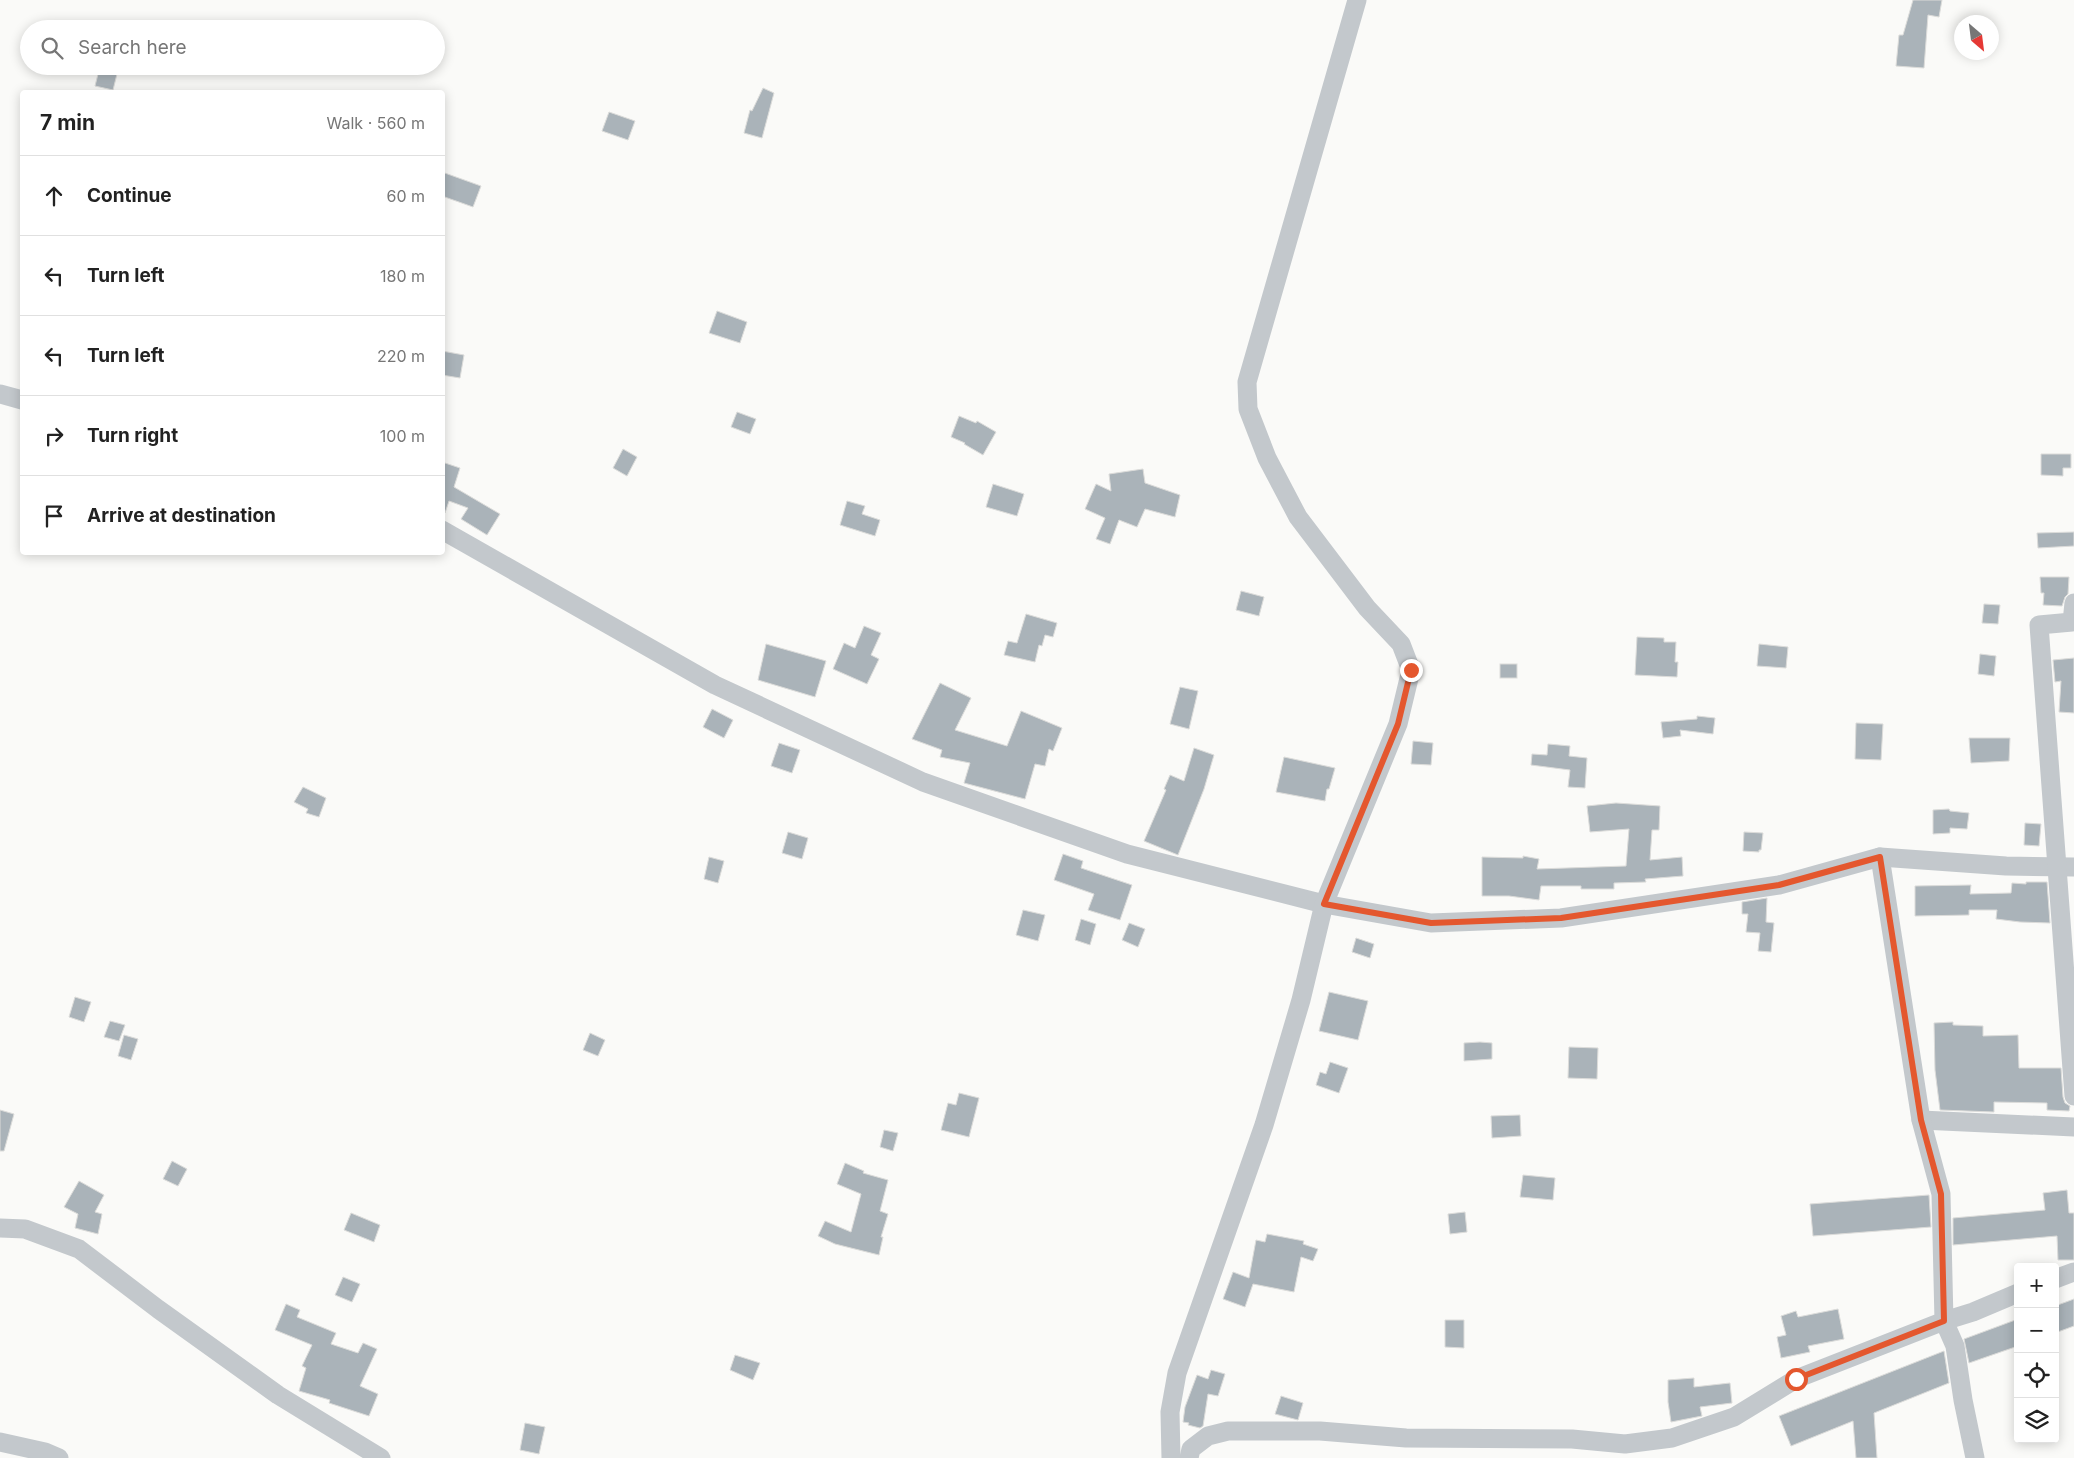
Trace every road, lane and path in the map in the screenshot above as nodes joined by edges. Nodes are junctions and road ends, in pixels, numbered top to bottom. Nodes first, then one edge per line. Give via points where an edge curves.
1 (1357, 0) edge
2 (0, 394) edge
3 (20, 399) edge
4 (445, 532) edge
5 (2074, 603) edge
6 (1880, 857) junction
7 (2066, 867) edge
8 (1324, 904) junction
9 (2074, 1096) edge
10 (1921, 1120) junction
11 (2074, 1127) edge
12 (0, 1228) edge
13 (2074, 1272) edge
14 (2059, 1278) edge
15 (2014, 1295) edge
16 (1944, 1321) junction
17 (0, 1442) edge
18 (59, 1458) edge
19 (382, 1458) edge
20 (1171, 1458) edge
21 (1189, 1458) edge
22 (1975, 1458) edge

1 - 8 street via 1247,382 1248,409 1267,458 1298,517 1367,608 1401,644 1411,670 1398,724
2 - 3 street
4 - 8 street via 715,685 923,782 1127,854
5 - 7 street via 2072,622 2038,625
6 - 7 street
6 - 8 street via 1779,885 1561,918 1431,923
6 - 10 street
7 - 9 street
8 - 20 street via 1302,1000 1264,1125 1177,1373 1170,1412
10 - 11 street
10 - 16 street via 1941,1194
12 - 19 street via 25,1229 78,1249 278,1395
13 - 14 street
15 - 16 street
16 - 21 street via 1796,1379 1734,1418 1672,1438 1625,1444 1572,1439 1406,1438 1320,1431 1228,1431 1208,1436 1192,1449
16 - 22 street via 1955,1346
17 - 18 street

